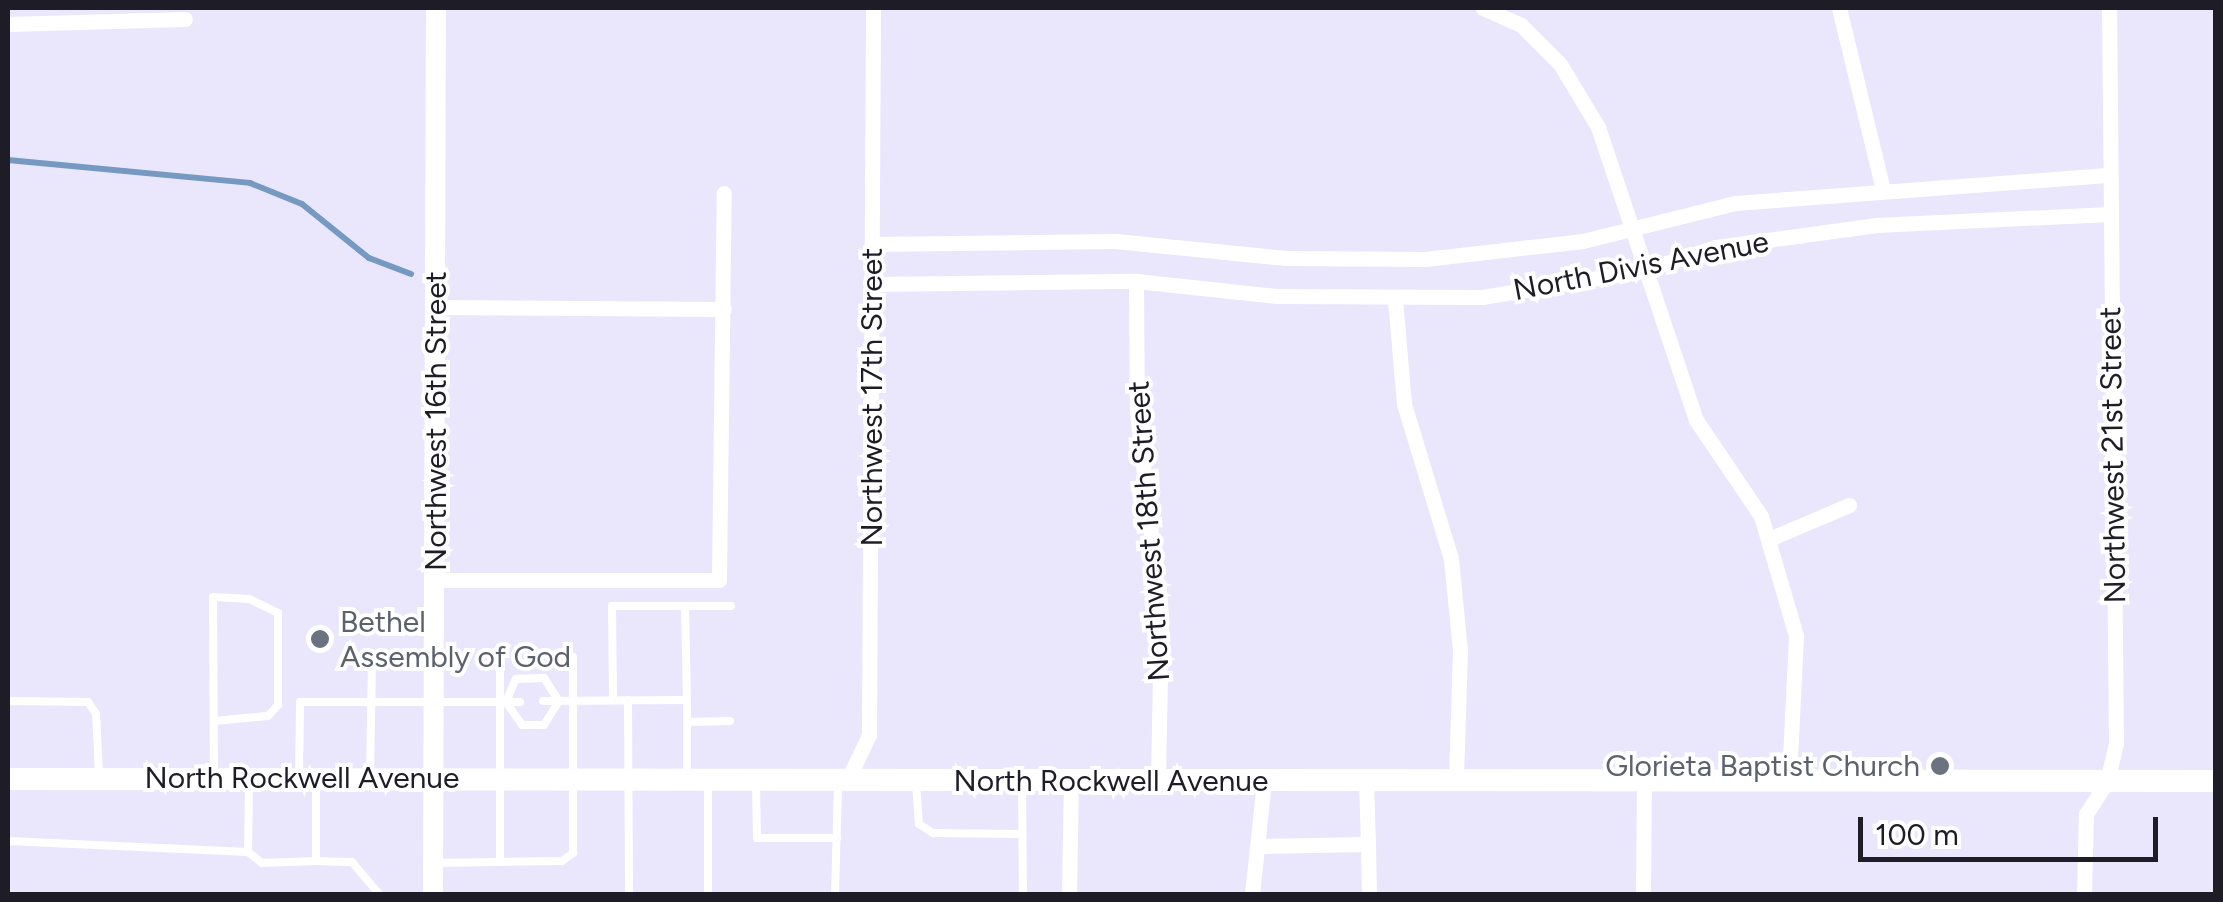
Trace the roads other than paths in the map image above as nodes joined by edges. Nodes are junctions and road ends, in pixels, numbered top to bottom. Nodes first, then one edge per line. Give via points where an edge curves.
1 (436, 8) edge
2 (873, 8) edge
3 (1483, 8) edge
4 (1839, 8) edge
5 (2108, 8) edge
6 (185, 19) dead end
7 (8, 24) edge
8 (2110, 175) junction
9 (1883, 190) junction
10 (724, 192) dead end
11 (2110, 214) junction
12 (1627, 231) junction
13 (873, 244) junction
14 (1642, 271) junction
15 (1136, 281) junction
16 (873, 284) junction
17 (1395, 299) junction
18 (436, 307) junction
19 (724, 309) junction
20 (1848, 505) dead end
21 (1769, 539) junction
22 (435, 580) junction
23 (684, 606) junction
24 (731, 606) dead end
25 (573, 657) dead end
26 (434, 658) junction
27 (500, 658) dead end
28 (8, 700) edge
29 (613, 700) junction
30 (628, 700) junction
31 (686, 700) junction
32 (543, 701) dead end
33 (559, 701) junction
34 (573, 701) junction
35 (372, 702) junction
36 (434, 702) junction
37 (503, 702) junction
38 (520, 702) dead end
39 (214, 720) junction
40 (686, 722) junction
41 (730, 722) dead end
42 (434, 777) junction
43 (214, 778) junction
44 (249, 778) junction
45 (308, 778) junction
46 (370, 778) junction
47 (500, 778) junction
48 (574, 778) junction
49 (8, 779) edge
50 (100, 779) junction
51 (629, 779) junction
52 (697, 779) junction
53 (1456, 779) junction
54 (1644, 779) junction
55 (1789, 779) junction
56 (756, 780) junction
57 (1366, 780) junction
58 (842, 781) junction
59 (916, 781) junction
60 (1022, 781) junction
61 (1264, 781) junction
62 (2216, 781) edge
63 (1070, 782) junction
64 (1158, 782) junction
65 (2106, 782) junction
66 (1022, 834) junction
67 (837, 838) junction
68 (8, 840) edge
69 (1368, 844) junction
70 (1262, 846) junction
71 (248, 852) junction
72 (316, 860) junction
73 (500, 862) junction
74 (434, 863) junction
75 (379, 894) edge
76 (433, 894) edge
77 (628, 894) edge
78 (708, 894) edge
79 (835, 894) edge
80 (1022, 894) edge
81 (1070, 894) edge
82 (1252, 894) edge
83 (1369, 894) edge
84 (1643, 894) edge
85 (2084, 894) edge

1 - 18 street, Northwest 16th Street
2 - 13 street, Northwest 17th Street
3 - 12 street via 1521,25 1560,64 1598,127
4 - 9 street
5 - 8 street, Northwest 21st Street
6 - 7 street
8 - 9 street, North Divis Avenue
8 - 11 street, Northwest 21st Street
9 - 12 street, North Divis Avenue via 1735,203
10 - 19 street
11 - 14 street, North Divis Avenue via 1876,225 1716,248
11 - 65 street, Northwest 21st Street via 2116,744
12 - 13 street, North Divis Avenue via 1426,259 1286,258 1115,242
12 - 14 street
13 - 16 street, Northwest 17th Street
14 - 17 street, North Divis Avenue via 1482,297
14 - 21 street via 1696,420
15 - 16 street, North Divis Avenue
15 - 17 street, North Divis Avenue
15 - 64 street, Northwest 18th Street via 1138,413 1161,622
16 - 58 street, Northwest 17th Street via 869,735
17 - 53 street via 1404,404 1450,559 1460,650
18 - 19 street
18 - 22 street, Northwest 16th Street
19 - 22 street via 719,580
20 - 21 street
21 - 55 street via 1796,636
22 - 26 street, Northwest 16th Street
23 - 24 lane
23 - 29 lane via 612,606
23 - 31 lane
25 - 34 lane
26 - 35 lane via 372,659
26 - 36 street, Northwest 16th Street
27 - 37 lane
28 - 50 lane via 88,702 96,714
29 - 30 lane
29 - 34 lane
30 - 31 lane
30 - 51 lane
31 - 40 lane
32 - 33 lane
33 - 34 lane
33 - 37 lane via 544,725 522,725
33 - 37 lane via 544,678 516,679
34 - 48 lane
35 - 36 lane
35 - 45 lane via 300,702
35 - 46 lane
36 - 37 lane
36 - 42 street, Northwest 16th Street
37 - 38 lane
37 - 47 lane
39 - 39 lane via 213,597 249,600 278,613 278,705 268,716
39 - 43 lane
40 - 41 lane
40 - 52 lane
42 - 46 main road, North Rockwell Avenue
42 - 47 main road, North Rockwell Avenue
42 - 74 street, Northwest 16th Street
43 - 44 main road, North Rockwell Avenue
43 - 50 main road, North Rockwell Avenue
44 - 45 main road, North Rockwell Avenue
44 - 71 lane
45 - 46 main road, North Rockwell Avenue
45 - 72 lane
47 - 48 main road, North Rockwell Avenue
47 - 73 lane
48 - 51 main road, North Rockwell Avenue
48 - 73 lane via 569,857
49 - 50 main road, North Rockwell Avenue
51 - 52 main road, North Rockwell Avenue
51 - 77 lane
52 - 56 main road, North Rockwell Avenue
52 - 78 lane
53 - 54 main road, North Rockwell Avenue
53 - 57 main road, North Rockwell Avenue
54 - 55 main road, North Rockwell Avenue
54 - 84 street
55 - 65 main road, North Rockwell Avenue
56 - 58 main road, North Rockwell Avenue
56 - 67 lane via 757,838
57 - 61 main road, North Rockwell Avenue
57 - 69 street
58 - 59 main road, North Rockwell Avenue
58 - 67 lane
59 - 60 main road, North Rockwell Avenue
59 - 66 lane via 919,824 932,833
60 - 63 main road, North Rockwell Avenue
60 - 66 lane
61 - 64 main road, North Rockwell Avenue
61 - 70 street
62 - 65 main road, North Rockwell Avenue
63 - 64 main road, North Rockwell Avenue
63 - 81 street
65 - 85 street, Northwest 21st Street via 2086,814
66 - 80 lane
67 - 79 lane
68 - 71 lane
69 - 70 street
69 - 83 street
70 - 82 street
71 - 72 lane via 262,863
72 - 75 lane via 352,862
73 - 74 lane
74 - 76 street, Northwest 16th Street

